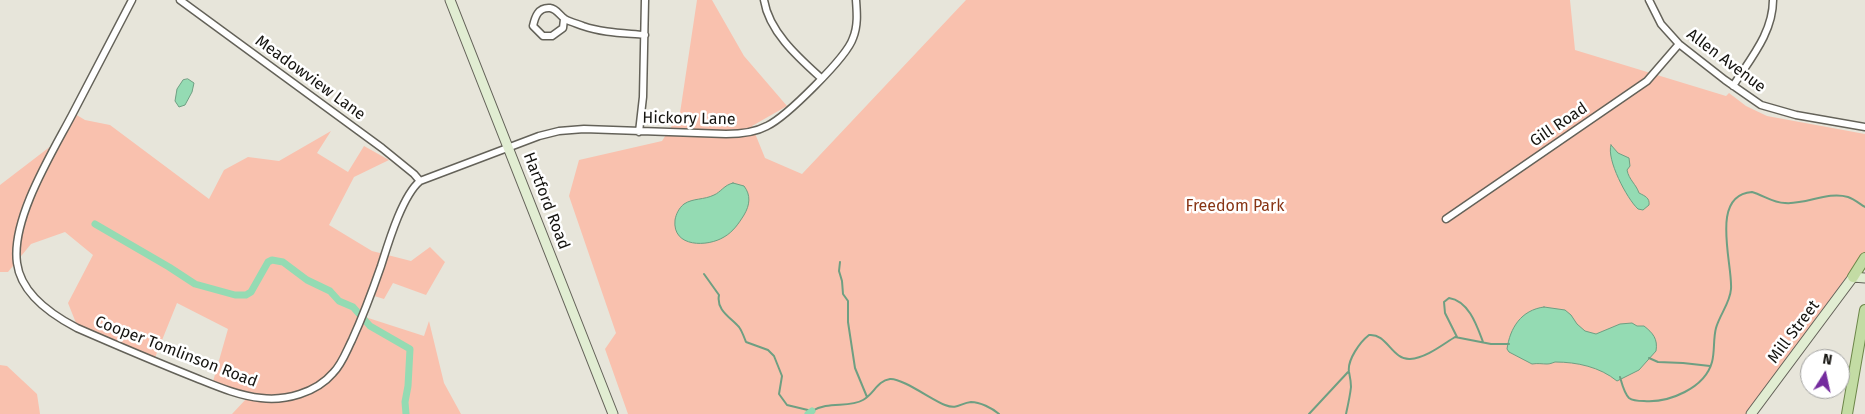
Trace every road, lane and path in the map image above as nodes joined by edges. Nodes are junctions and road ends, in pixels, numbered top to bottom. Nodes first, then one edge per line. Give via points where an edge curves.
1 (132, 0) edge
2 (180, 0) edge
3 (450, 0) edge
4 (645, 0) edge
5 (764, 0) edge
6 (856, 0) edge
7 (1649, 0) edge
8 (1773, 0) edge
9 (564, 19) junction
10 (645, 35) junction
11 (1679, 44) junction
12 (821, 78) junction
13 (1733, 86) junction
14 (1865, 127) edge
15 (640, 132) junction
16 (509, 148) junction
17 (420, 181) junction
18 (1446, 219) dead end
19 (1865, 258) edge
20 (1853, 277) junction
21 (1865, 278) edge
22 (1865, 310) edge
23 (613, 414) edge
24 (1751, 414) edge
25 (1846, 414) edge

1 - 17 street, Cooper Tomlinson Road via 38,179 18,240 17,264 24,282 42,304 64,321 161,364 251,397 281,398 301,394 323,382 340,365 368,306 406,200
2 - 17 street, Meadowview Lane via 382,148
3 - 16 street, Hartford Road
4 - 10 street
5 - 12 street via 766,10 788,48
6 - 12 street, Hickory Lane via 856,28 851,44
7 - 11 street, Allen Avenue via 1661,24
8 - 13 street via 1767,31
9 - 9 street via 551,8 543,9 535,17 533,26 543,36 552,36 563,28
9 - 10 street via 598,30
10 - 15 street
11 - 13 street, Allen Avenue
11 - 18 street, Gill Road via 1647,81
12 - 15 street, Hickory Lane via 782,117 752,132
13 - 14 street, Allen Avenue via 1767,107
15 - 16 street, Hickory Lane via 567,130
16 - 17 street
16 - 23 street, Hartford Road
19 - 20 main road
20 - 21 street
20 - 24 street, Mill Street
22 - 25 main road

